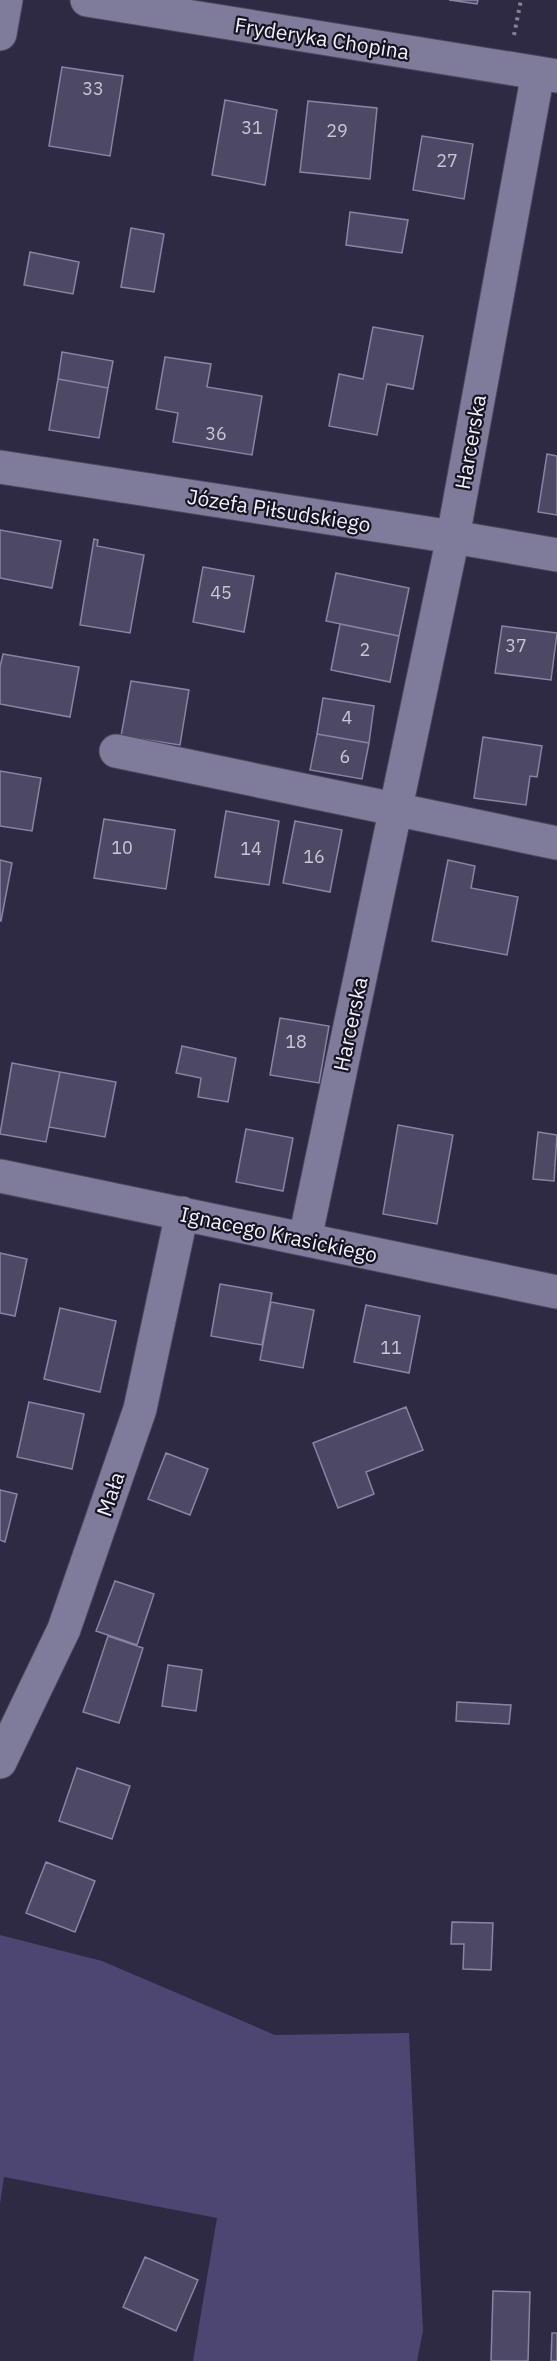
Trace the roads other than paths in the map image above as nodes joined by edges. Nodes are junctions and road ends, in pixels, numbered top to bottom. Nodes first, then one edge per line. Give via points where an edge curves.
1 (6, 0) edge
2 (87, 0) edge
3 (0, 34) edge
4 (548, 74) edge
5 (0, 467) edge
6 (453, 537) junction
7 (557, 555) edge
8 (116, 751) dead end
9 (396, 810) junction
10 (557, 843) edge
11 (0, 1176) edge
12 (182, 1213) junction
13 (305, 1239) junction
14 (557, 1292) edge
15 (0, 1762) edge

1 - 3 street
2 - 4 street, Fryderyka Chopina
4 - 6 street, Harcerska
5 - 6 street, Józefa Piłsudskiego
6 - 7 street, Józefa Piłsudskiego
6 - 9 street, Harcerska
8 - 9 street
9 - 10 street
9 - 13 street, Harcerska
11 - 12 street, Ignacego Krasickiego
12 - 13 street, Ignacego Krasickiego
12 - 15 street, Mała via 140,1408 64,1629
13 - 14 street, Ignacego Krasickiego

